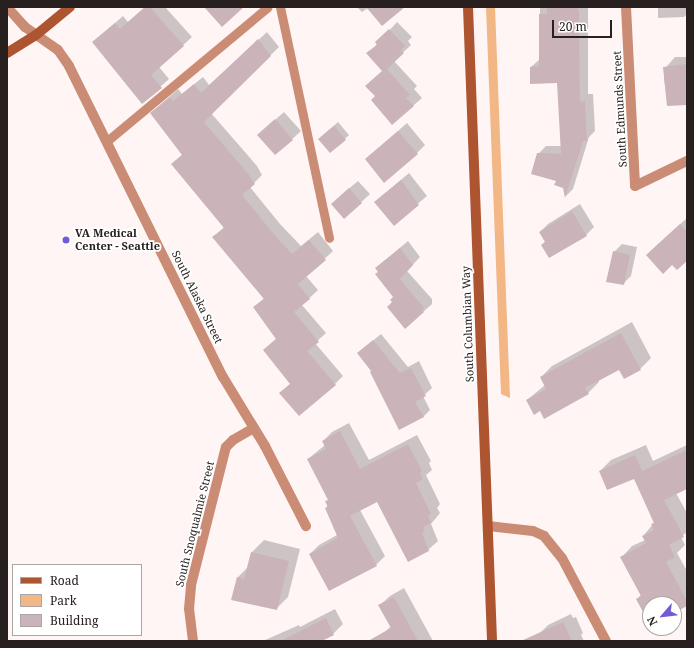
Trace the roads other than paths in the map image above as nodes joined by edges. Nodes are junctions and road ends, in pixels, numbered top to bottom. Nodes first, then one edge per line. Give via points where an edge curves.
1 (7, 7) edge
2 (70, 7) edge
3 (268, 7) edge
4 (280, 7) edge
5 (468, 7) edge
6 (626, 7) edge
7 (36, 35) junction
8 (7, 53) edge
9 (107, 141) junction
10 (687, 161) edge
11 (330, 238) dead end
12 (254, 428) junction
13 (306, 526) dead end
14 (488, 526) junction
15 (193, 641) edge
16 (492, 641) edge
17 (606, 641) edge

1 - 7 street, South Alaska Street
2 - 7 main road
3 - 9 lane
4 - 11 lane
5 - 14 main road, South Columbian Way
6 - 10 street, South Edmunds Street via 636,186
7 - 8 main road
7 - 9 street, South Alaska Street via 58,50 69,66
9 - 12 street, South Alaska Street via 223,377
12 - 13 street, South Alaska Street
12 - 15 street, South Snoqualmie Street via 226,447 191,585 189,609
14 - 16 main road, South Columbian Way
14 - 17 street via 533,531 544,536 562,558

